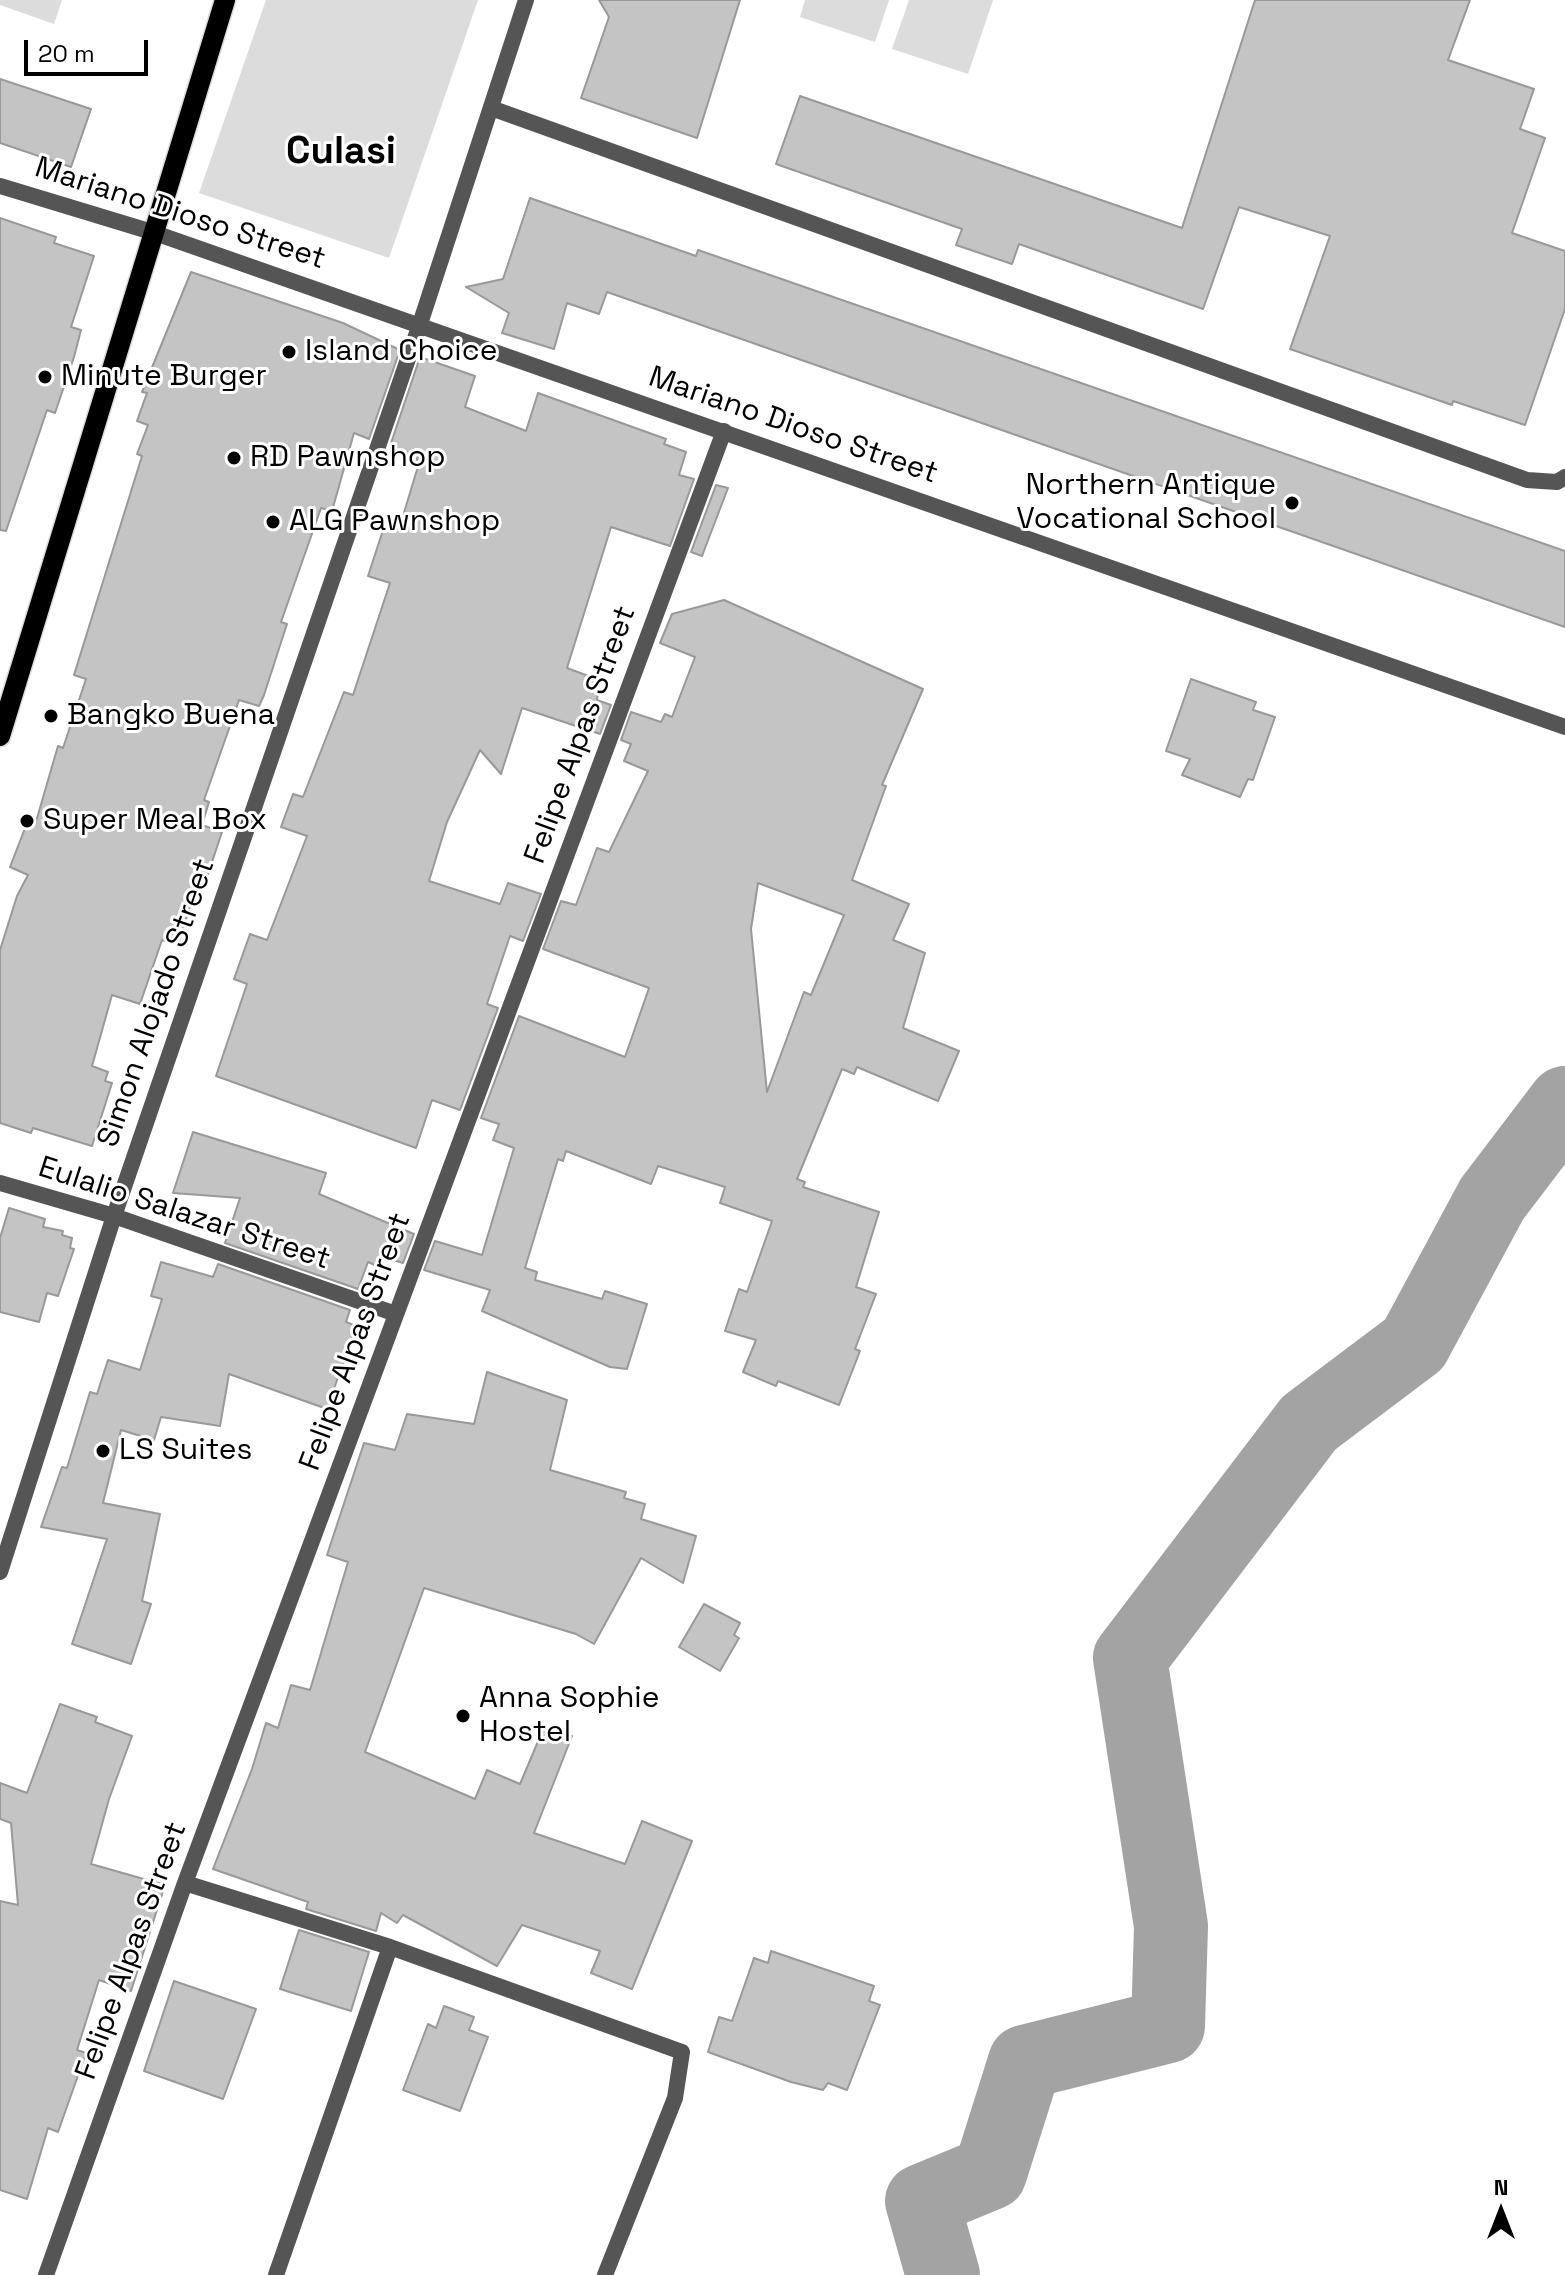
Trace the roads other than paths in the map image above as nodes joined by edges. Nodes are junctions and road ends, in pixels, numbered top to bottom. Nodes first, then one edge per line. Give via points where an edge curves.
1 (225, 0) edge
2 (526, 0) edge
3 (491, 108) junction
4 (0, 186) edge
5 (152, 232) junction
6 (420, 324) junction
7 (724, 431) junction
8 (1565, 477) edge
9 (1565, 727) edge
10 (0, 736) edge
11 (0, 1183) edge
12 (114, 1216) junction
13 (396, 1314) junction
14 (0, 1572) edge
15 (185, 1883) junction
16 (390, 1947) junction
17 (46, 2275) edge
18 (276, 2275) edge
19 (605, 2275) edge

1 - 5 main road
2 - 3 street, Simon Alojado Street
3 - 6 street, Simon Alojado Street
3 - 8 street via 1527,480 1557,482
4 - 5 street, Mariano Dioso Street
5 - 6 street, Mariano Dioso Street
5 - 10 main road
6 - 7 street, Mariano Dioso Street
6 - 12 street, Simon Alojado Street
7 - 9 street, Mariano Dioso Street
7 - 13 street, Felipe Alpas Street
11 - 12 street, Eulalio Salazar Street
12 - 13 street, Eulalio Salazar Street
12 - 14 street, Simon Alojado Street
13 - 15 street, Felipe Alpas Street
15 - 16 street
15 - 17 street, Felipe Alpas Street
16 - 18 street
16 - 19 street via 682,2052 675,2098

